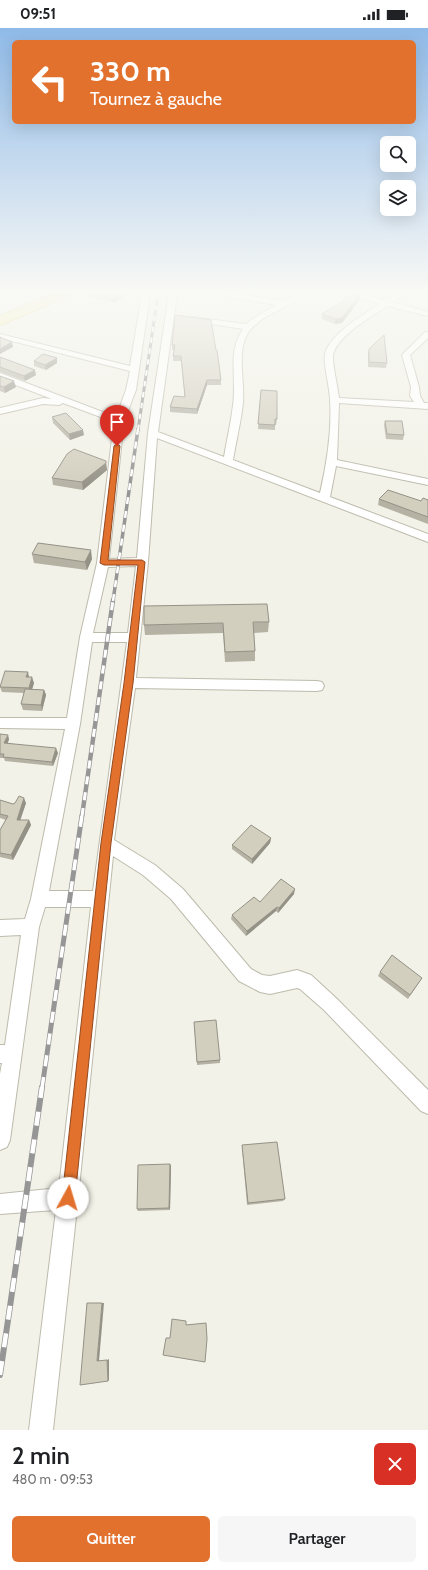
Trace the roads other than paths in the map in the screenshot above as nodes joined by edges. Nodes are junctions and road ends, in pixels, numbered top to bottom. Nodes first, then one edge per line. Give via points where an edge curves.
1 (92, 359) edge
2 (136, 359) edge
3 (168, 359) edge
4 (238, 359) edge
5 (330, 359) edge
6 (407, 359) edge
7 (134, 370) junction
8 (0, 376) edge
9 (335, 400) junction
10 (70, 402) junction
11 (425, 406) edge
12 (0, 410) edge
13 (119, 421) junction
14 (152, 433) junction
15 (228, 462) junction
16 (332, 462) junction
17 (428, 482) edge
18 (324, 499) junction
19 (428, 538) edge
20 (142, 562) junction
21 (104, 563) junction
22 (86, 636) junction
23 (132, 638) junction
24 (128, 683) junction
25 (317, 686) dead end
26 (0, 723) edge
27 (72, 724) junction
28 (106, 843) junction
29 (39, 899) junction
30 (101, 899) junction
31 (31, 927) junction
32 (0, 928) edge
33 (6, 1054) edge
34 (428, 1104) edge
35 (0, 1140) edge
36 (68, 1198) junction
37 (0, 1204) edge
38 (41, 1430) edge

1 - 7 street
2 - 7 street
3 - 14 street
4 - 15 street via 238,402
5 - 9 street
6 - 11 street via 415,396
7 - 13 street via 132,390
8 - 10 street
9 - 11 street
9 - 16 street
10 - 12 street via 43,401
10 - 13 street
13 - 21 street
14 - 15 street
14 - 20 street
15 - 18 street
16 - 17 street
16 - 18 street
18 - 19 street
20 - 21 street
20 - 23 street
21 - 22 street
22 - 23 street
22 - 27 street
23 - 24 street
24 - 25 street
24 - 28 street
26 - 27 street
27 - 29 street
28 - 30 street
28 - 34 street via 149,870 177,894 244,975 270,985 297,979 305,982
29 - 30 street
29 - 31 street
30 - 36 street
31 - 32 street
31 - 33 street
33 - 35 street
36 - 37 street
36 - 38 street

